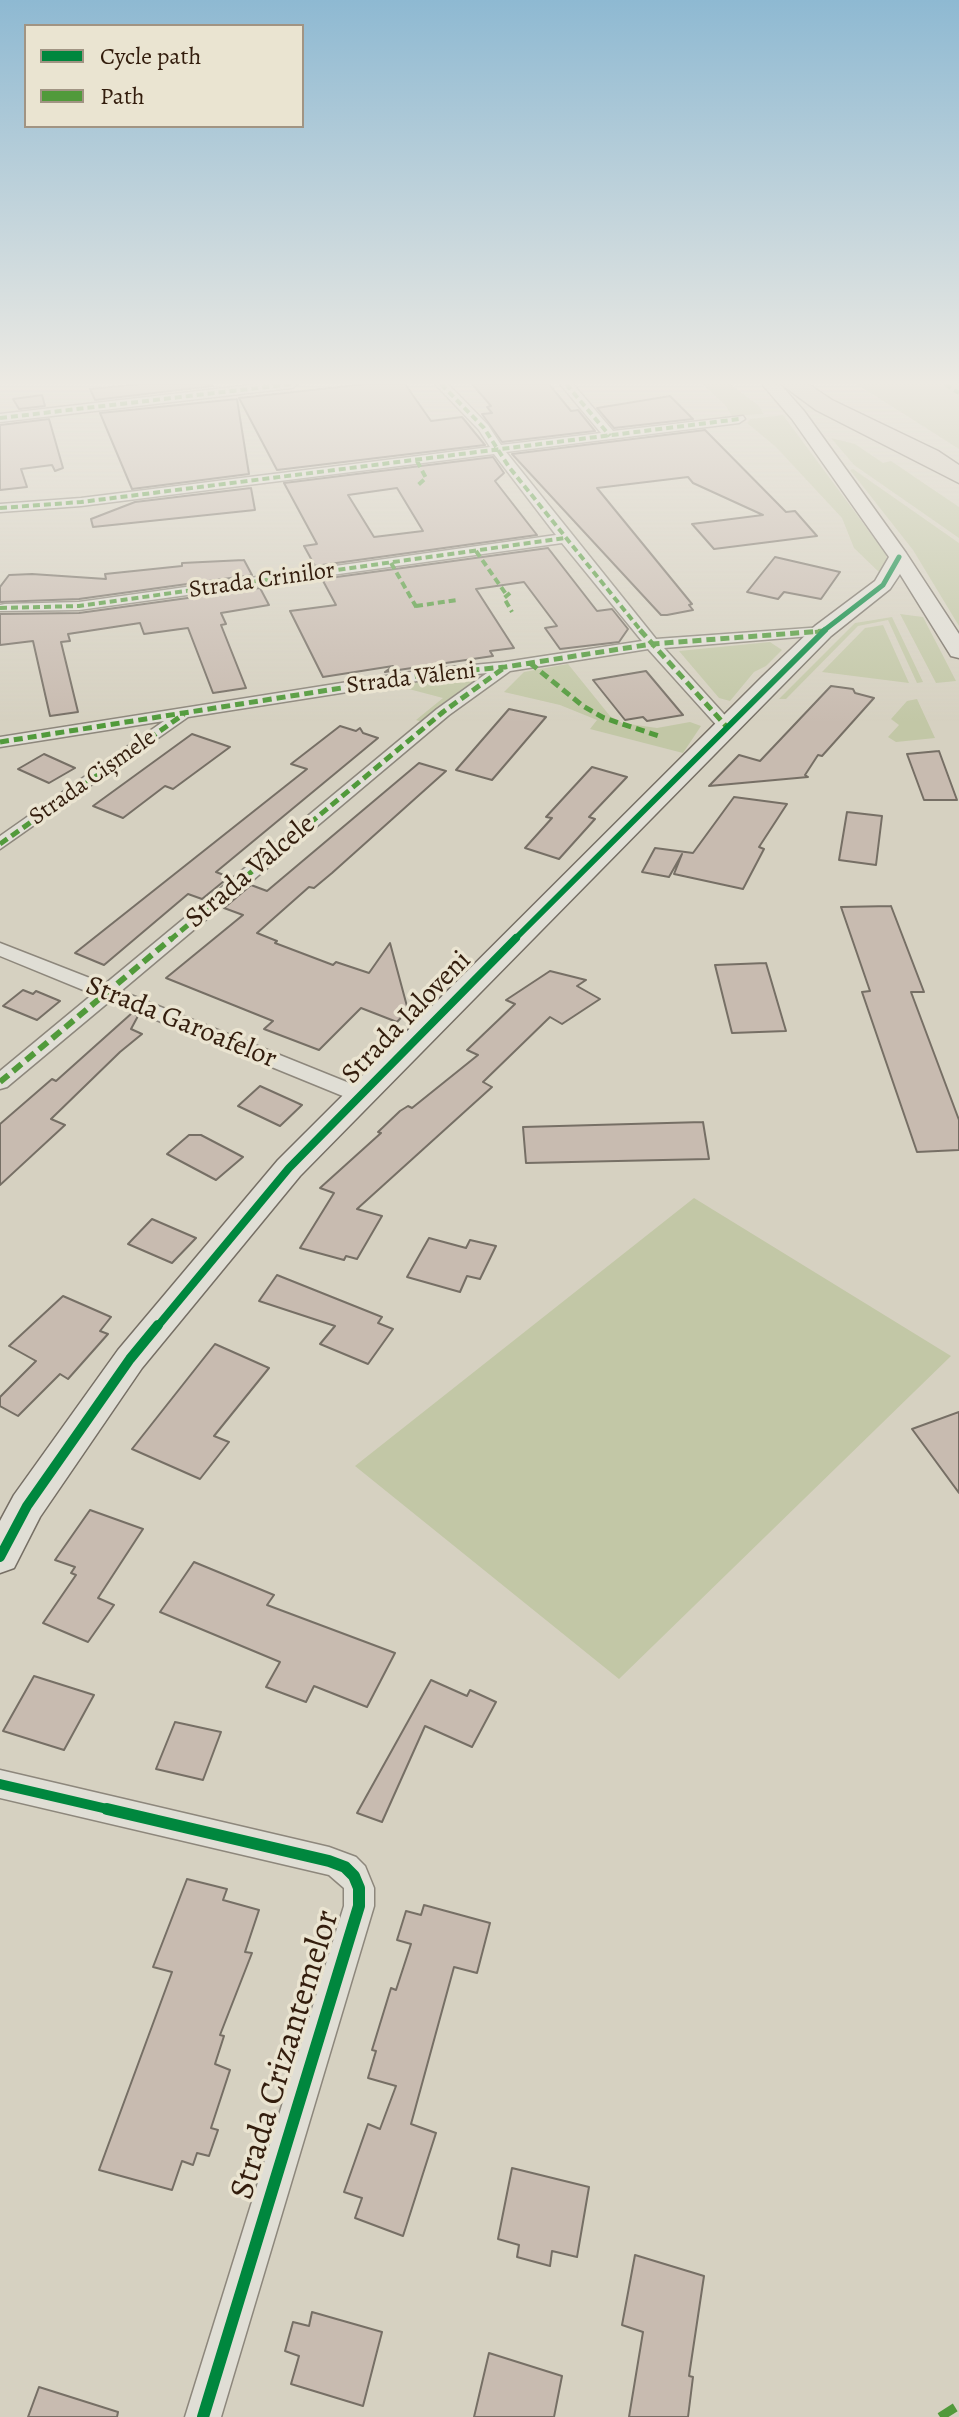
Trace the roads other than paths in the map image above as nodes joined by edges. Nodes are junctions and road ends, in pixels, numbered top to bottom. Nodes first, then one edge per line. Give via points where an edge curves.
1 (124, 497) edge
2 (534, 497) edge
3 (856, 497) edge
4 (0, 508) edge
5 (565, 538) junction
6 (899, 557) junction
7 (5, 608) dead end
8 (823, 631) junction
9 (652, 644) junction
10 (959, 651) edge
11 (505, 667) junction
12 (187, 711) junction
13 (726, 726) junction
14 (0, 742) edge
15 (0, 844) edge
16 (0, 949) edge
17 (106, 992) junction
18 (0, 1082) edge
19 (362, 1096) junction
20 (0, 1557) edge
21 (0, 1784) edge
22 (203, 2417) edge

1 - 4 street
2 - 5 street
3 - 6 street
5 - 7 street, Strada Crinilor via 79,606
5 - 9 street
6 - 8 street, Strada Ialoveni via 883,585
6 - 10 street
8 - 9 street, Strada Văleni
8 - 13 street, Strada Ialoveni
9 - 11 street, Strada Văleni
9 - 13 street
11 - 12 street, Strada Văleni
11 - 17 street, Strada Vâlcele via 443,712
12 - 14 street, Strada Văleni
12 - 15 street, Strada Cișmele
13 - 19 street, Strada Ialoveni
16 - 17 street, Strada Garoafelor
17 - 18 street, Strada Vâlcele
17 - 19 street, Strada Garoafelor
19 - 20 street, Strada Ialoveni via 289,1168 130,1359 33,1497
21 - 22 street, Strada Crizantemelor via 329,1861 345,1867 359,1888 359,1906

